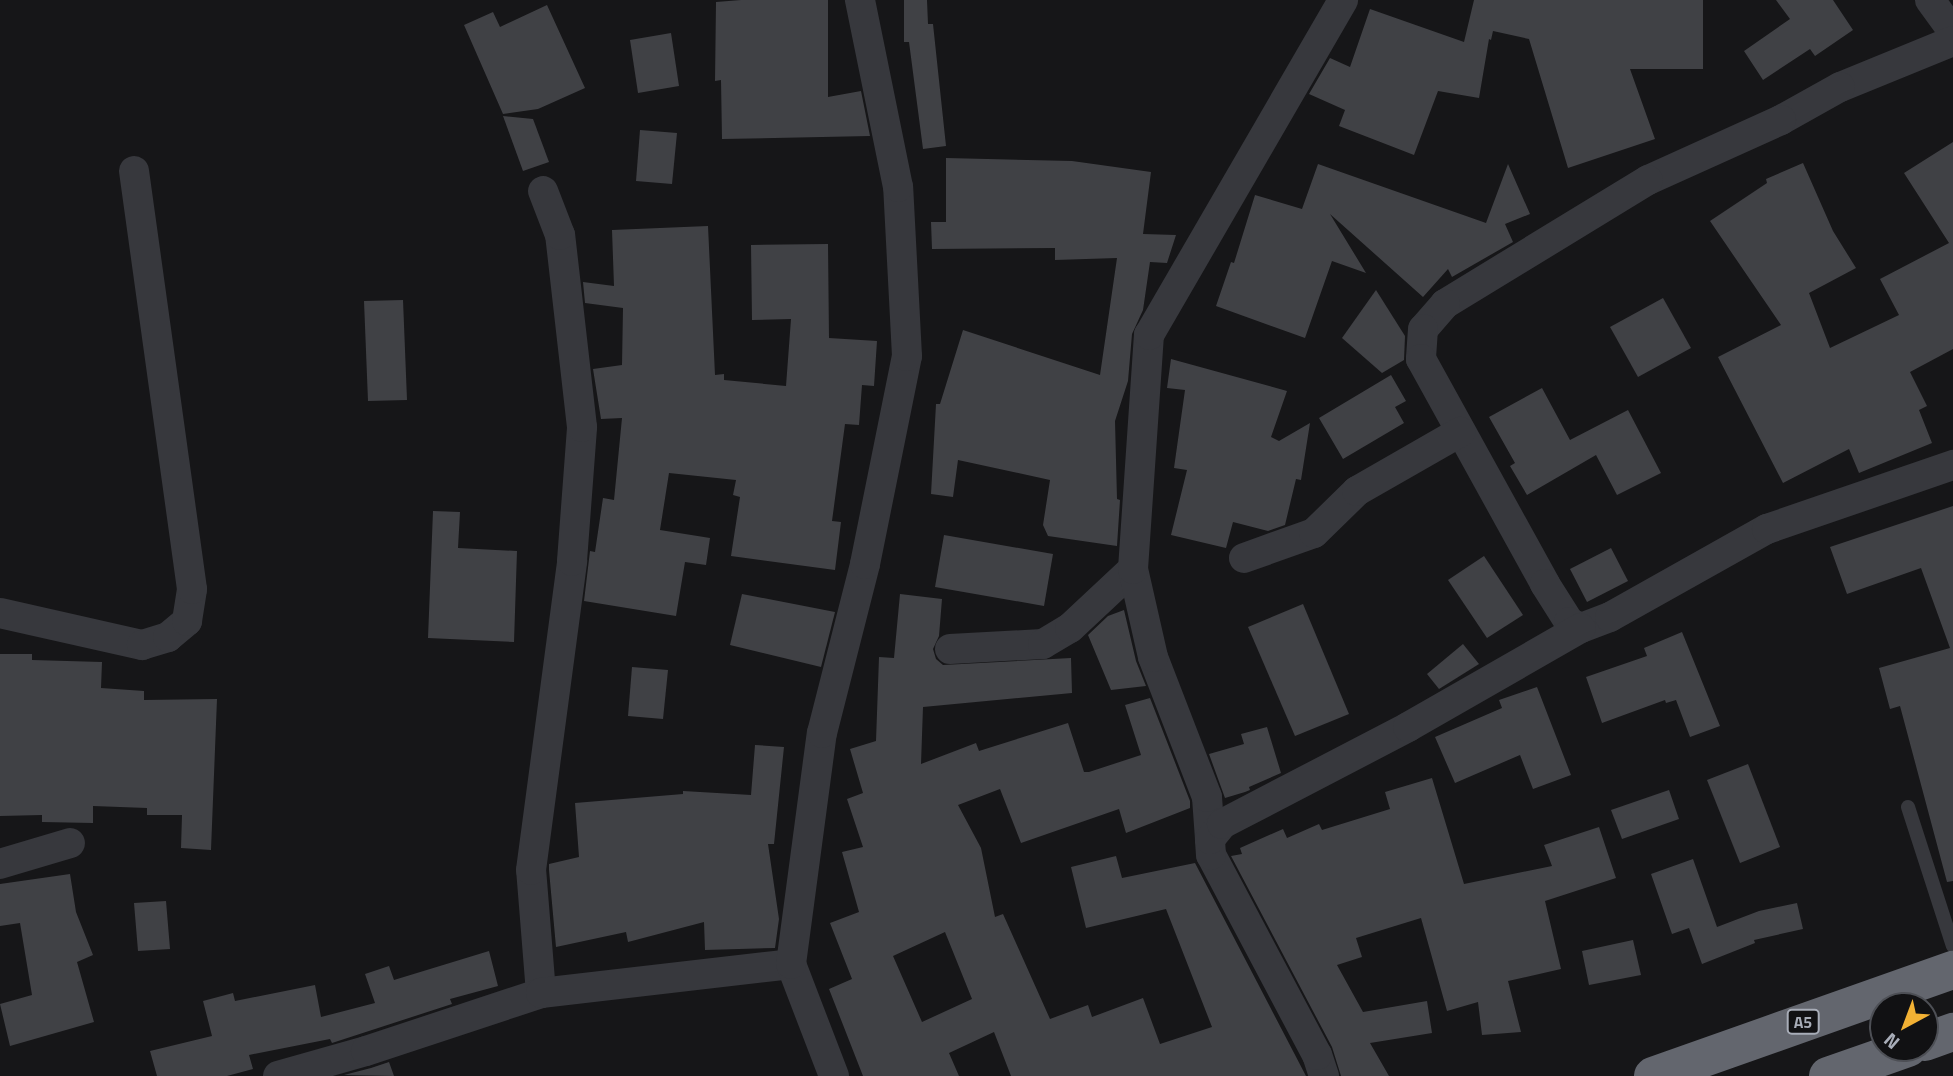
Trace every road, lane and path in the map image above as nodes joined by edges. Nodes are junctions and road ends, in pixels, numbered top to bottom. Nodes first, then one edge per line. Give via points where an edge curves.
1 (860, 0) edge
2 (1343, 0) edge
3 (1930, 0) edge
4 (1953, 32) edge
5 (1953, 41) edge
6 (134, 171) dead end
7 (543, 191) dead end
8 (1460, 432) junction
9 (1953, 465) edge
10 (1244, 558) dead end
11 (1133, 569) junction
12 (0, 613) edge
13 (1581, 628) junction
14 (950, 649) dead end
15 (1908, 807) dead end
16 (1210, 839) junction
17 (70, 843) dead end
18 (0, 864) edge
19 (1953, 946) edge
20 (791, 964) junction
21 (1953, 970) edge
22 (541, 993) junction
23 (1869, 1062) edge
24 (278, 1076) edge
25 (834, 1076) edge
26 (1324, 1076) edge
27 (1653, 1076) edge
28 (1828, 1076) edge

1 - 20 street via 898,187 907,356 865,564 822,733
2 - 11 street via 1149,335
3 - 4 street
5 - 8 street via 1840,88 1648,180 1445,304 1423,329 1421,359
6 - 12 street via 192,589 187,621 168,637 142,645
7 - 22 street via 560,234 582,428 572,561 531,870
8 - 10 street via 1357,491 1314,533
8 - 13 street via 1560,609 1569,622
9 - 13 street via 1767,529 1633,605
11 - 14 street via 1070,628 1042,644
11 - 16 street via 1153,657 1207,796
13 - 16 street via 1408,727 1222,824
15 - 19 lane
16 - 26 street via 1211,855
17 - 18 street
20 - 22 street
20 - 25 street
21 - 27 highway, A5
22 - 24 street
23 - 28 highway

